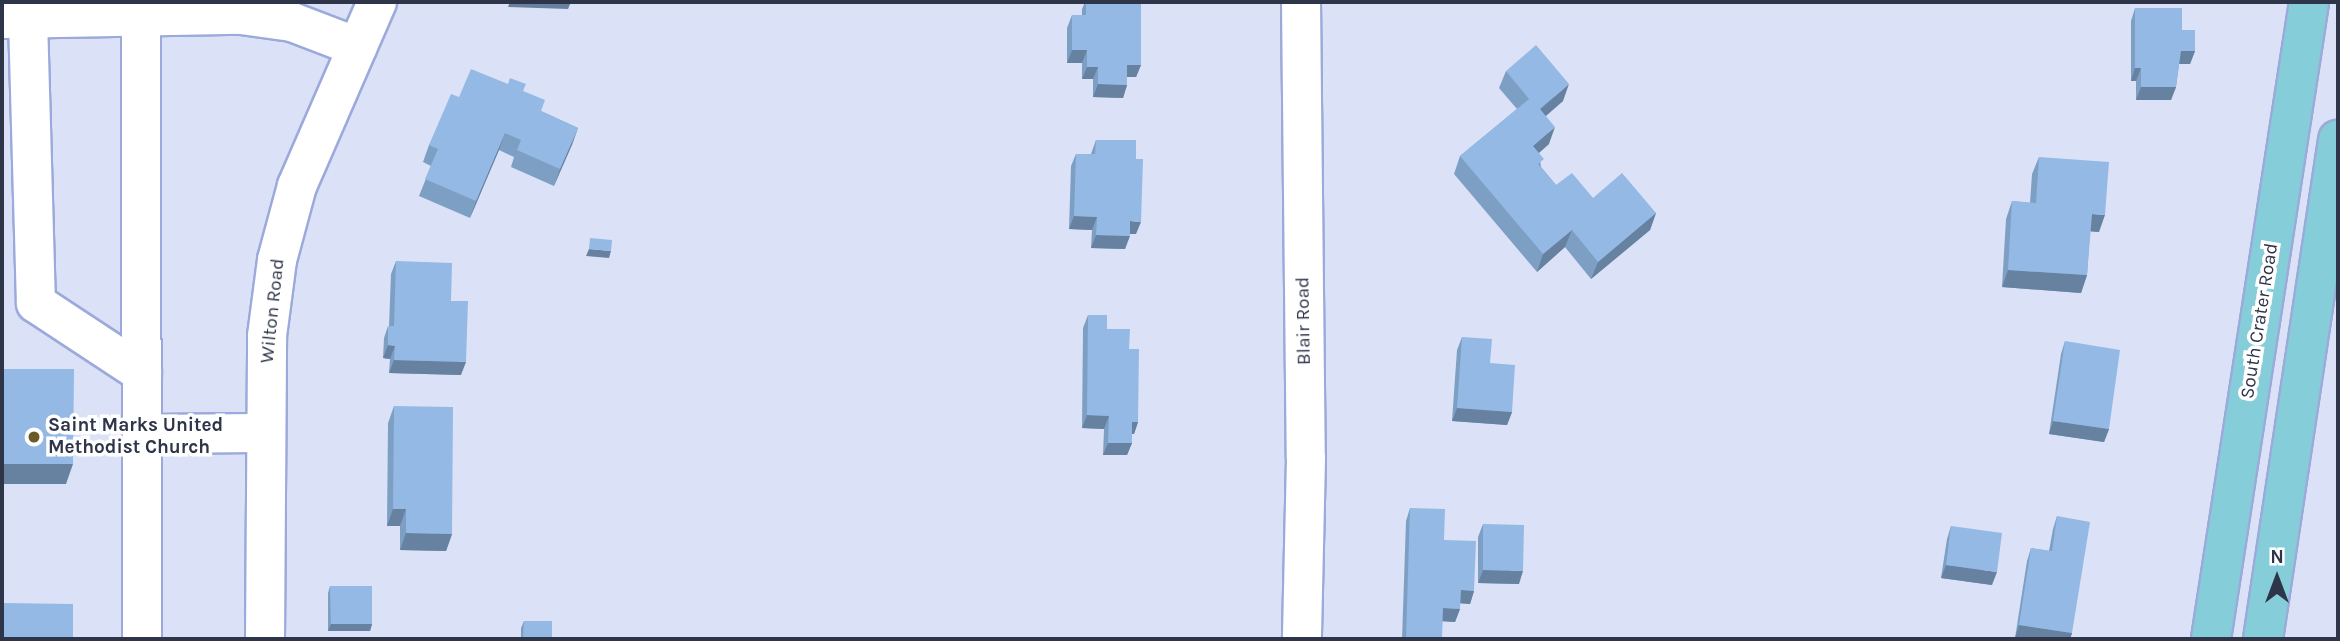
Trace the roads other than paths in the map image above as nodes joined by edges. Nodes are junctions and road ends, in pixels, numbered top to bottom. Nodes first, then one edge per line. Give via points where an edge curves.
1 (377, 2) edge
2 (1301, 2) edge
3 (2309, 2) edge
4 (141, 17) junction
5 (15, 19) edge
6 (358, 47) junction
7 (2338, 139) edge
8 (142, 373) junction
9 (267, 433) junction
10 (142, 434) junction
11 (142, 639) edge
12 (265, 639) edge
13 (1302, 639) edge
14 (2211, 639) edge
15 (2263, 639) edge

1 - 6 street, Wilton Road
2 - 13 street, Blair Road via 1306,458
3 - 14 main road, South Crater Road
4 - 5 street
4 - 6 street via 241,15 292,22
4 - 8 street
5 - 8 street via 36,303
6 - 9 street, Wilton Road via 297,186 277,260 267,336
7 - 15 main road
8 - 10 street
9 - 10 street
9 - 12 street, Wilton Road
10 - 11 street

